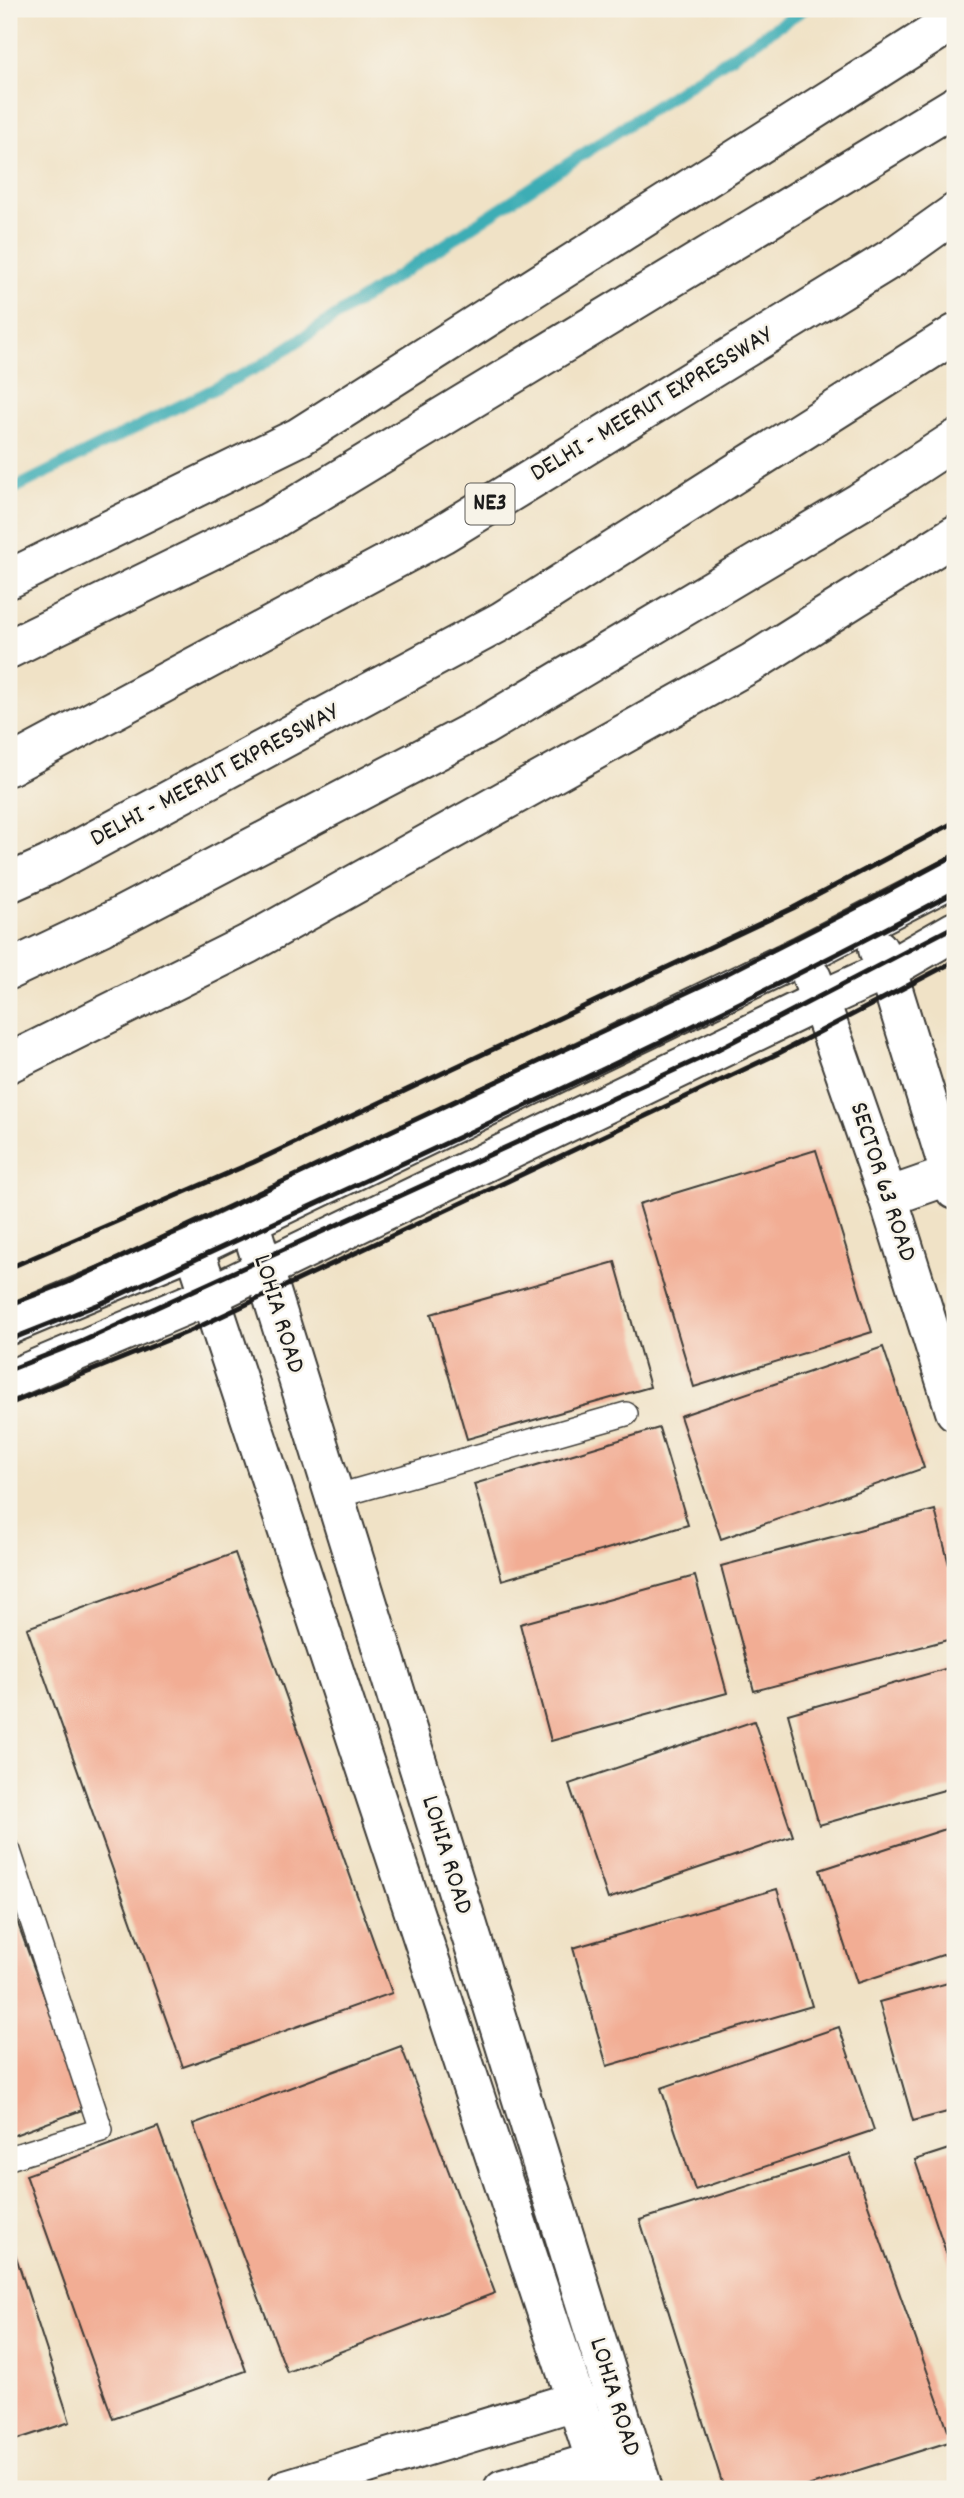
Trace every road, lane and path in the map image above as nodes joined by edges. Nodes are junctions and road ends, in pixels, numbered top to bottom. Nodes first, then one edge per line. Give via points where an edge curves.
1 (955, 20) edge
2 (955, 106) edge
3 (955, 213) edge
4 (955, 334) edge
5 (955, 440) edge
6 (955, 535) edge
7 (9, 579) edge
8 (9, 649) edge
9 (9, 766) edge
10 (955, 876) edge
11 (9, 883) edge
12 (867, 921) junction
13 (955, 931) edge
14 (802, 955) junction
15 (9, 970) edge
16 (887, 970) junction
17 (821, 1000) junction
18 (9, 1062) edge
19 (953, 1183) edge
20 (888, 1197) junction
21 (249, 1221) junction
22 (194, 1248) junction
23 (264, 1269) junction
24 (208, 1296) junction
25 (9, 1325) edge
26 (9, 1380) edge
27 (955, 1411) edge
28 (626, 1414) dead end
29 (334, 1497) junction
30 (9, 1851) edge
31 (9, 2158) edge
32 (578, 2400) junction
33 (601, 2475) edge
34 (286, 2489) edge
35 (503, 2489) edge
36 (642, 2489) edge

1 - 7 main road via 299,437
2 - 8 main road via 270,522
3 - 9 main road, DELHI - MEERUT EXPRESSWAY / NE3 via 892,258 442,534
4 - 11 main road, DELHI - MEERUT EXPRESSWAY via 502,621
5 - 15 main road via 860,502 482,727
6 - 18 main road via 753,662 248,944
10 - 12 main road
12 - 14 main road
12 - 16 main road
13 - 16 main road
14 - 17 main road, SECTOR 63 ROAD
14 - 21 main road
16 - 17 main road
16 - 19 main road
17 - 20 main road, SECTOR 63 ROAD
17 - 23 main road
19 - 20 main road
20 - 27 main road, SECTOR 63 ROAD
21 - 22 main road
21 - 23 main road, LOHIA ROAD
22 - 24 main road, LOHIA ROAD
22 - 25 main road
23 - 24 main road
23 - 29 main road, LOHIA ROAD
24 - 26 main road
24 - 32 main road, LOHIA ROAD
28 - 29 lane
29 - 36 main road, LOHIA ROAD
30 - 31 lane via 101,2130
32 - 33 main road, LOHIA ROAD
32 - 34 main road
33 - 35 main road

